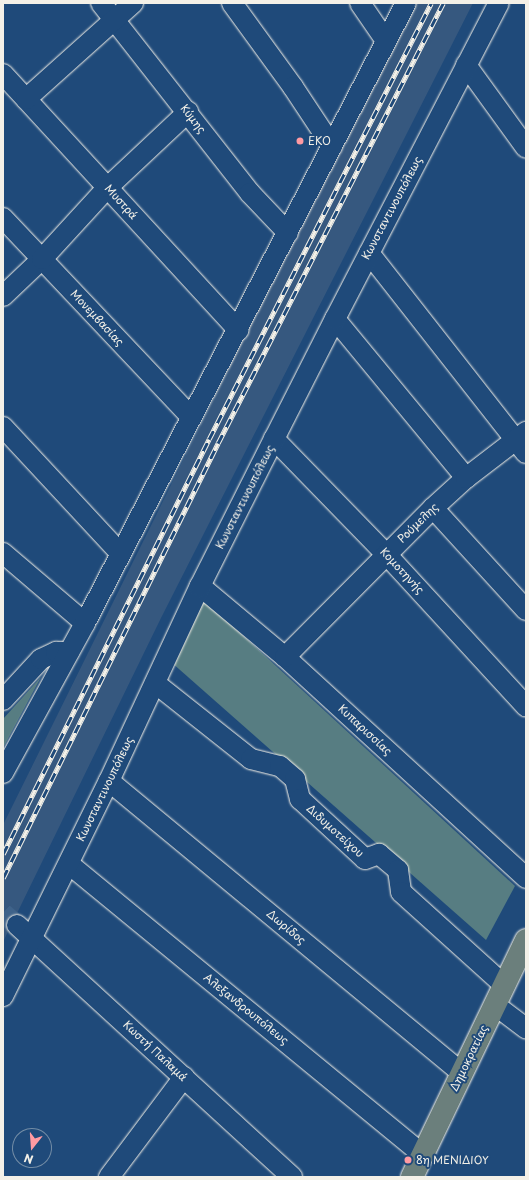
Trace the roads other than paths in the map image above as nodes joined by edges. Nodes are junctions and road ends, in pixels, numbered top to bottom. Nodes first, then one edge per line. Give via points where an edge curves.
1 (102, 3) edge
2 (133, 3) edge
3 (232, 3) edge
4 (360, 3) edge
5 (406, 3) edge
6 (499, 3) edge
7 (116, 20) junction
8 (386, 41) junction
9 (466, 65) junction
10 (3, 74) edge
11 (26, 100) junction
12 (188, 112) junction
13 (332, 146) junction
14 (526, 148) edge
15 (108, 187) junction
16 (3, 218) edge
17 (288, 233) junction
18 (369, 253) junction
19 (42, 259) junction
20 (3, 296) edge
21 (334, 319) junction
22 (238, 330) junction
23 (191, 417) junction
24 (3, 427) edge
25 (274, 439) junction
26 (522, 442) edge
27 (466, 478) junction
28 (433, 508) junction
29 (3, 553) edge
30 (120, 553) junction
31 (386, 554) junction
32 (200, 586) junction
33 (526, 610) edge
34 (85, 623) junction
35 (69, 652) junction
36 (285, 657) junction
37 (154, 683) junction
38 (3, 700) edge
39 (526, 706) edge
40 (3, 773) edge
41 (110, 781) junction
42 (69, 864) junction
43 (526, 878) edge
44 (24, 931) junction
45 (526, 940) edge
46 (504, 985) junction
47 (3, 996) edge
48 (495, 1005) junction
49 (526, 1028) edge
50 (462, 1073) junction
51 (184, 1077) junction
52 (423, 1155) junction
53 (109, 1177) edge
54 (292, 1177) edge
55 (412, 1177) edge

1 - 7 street, Κύμης
2 - 7 street
3 - 13 street
4 - 8 street
5 - 8 street
6 - 9 street, Κωνσταντινουπόλεως
7 - 11 street
7 - 12 street, Κύμης
8 - 13 street
9 - 14 street
9 - 18 street, Κωνσταντινουπόλεως
10 - 11 street, Μυστρά
11 - 15 street, Μυστρά
12 - 15 street
12 - 17 street, Κύμης via 250,193
13 - 17 street
15 - 19 street
15 - 22 street, Μυστρά
16 - 19 street, Μονεμβασίας
17 - 22 street
18 - 21 street, Κωνσταντινουπόλεως
18 - 26 street
19 - 20 street
19 - 23 street, Μονεμβασίας
21 - 25 street, Κωνσταντινουπόλεως
21 - 27 street
22 - 23 street
23 - 30 street
24 - 30 street
25 - 31 street, Κομοτηνής
25 - 32 street, Κωνσταντινουπόλεως
26 - 27 street, Ρούμελης
27 - 28 street, Ρούμελης
28 - 31 street, Ρούμελης
28 - 33 street
29 - 34 street
30 - 34 street
31 - 36 street, Ρούμελης
31 - 39 street, Κομοτηνής
32 - 36 street, Κυπαρισσίας
32 - 37 street, Κωνσταντινουπόλεως
34 - 35 street
35 - 38 street via 56,652 41,659
35 - 40 street
36 - 43 street, Κυπαρισσίας
37 - 41 street, Κωνσταντινουπόλεως
37 - 46 street, Διδυμοτείχου via 251,759 280,766 295,779 300,799 365,858 379,854 398,870 402,892
41 - 42 street, Κωνσταντινουπόλεως
41 - 50 street, Δωρίδος
42 - 44 street, Κωνσταντινουπόλεως
42 - 52 street, Αλεξανδρουπόλεως
44 - 47 street, Κωνσταντινουπόλεως
44 - 51 street, Κωστή Παλαμά
45 - 46 main road, Δημοκρατίας
46 - 48 main road, Δημοκρατίας
48 - 49 street
48 - 50 main road, Δημοκρατίας
50 - 52 main road, Δημοκρατίας
51 - 53 street
51 - 54 street, Κωστή Παλαμά
52 - 55 main road, Δημοκρατίας

